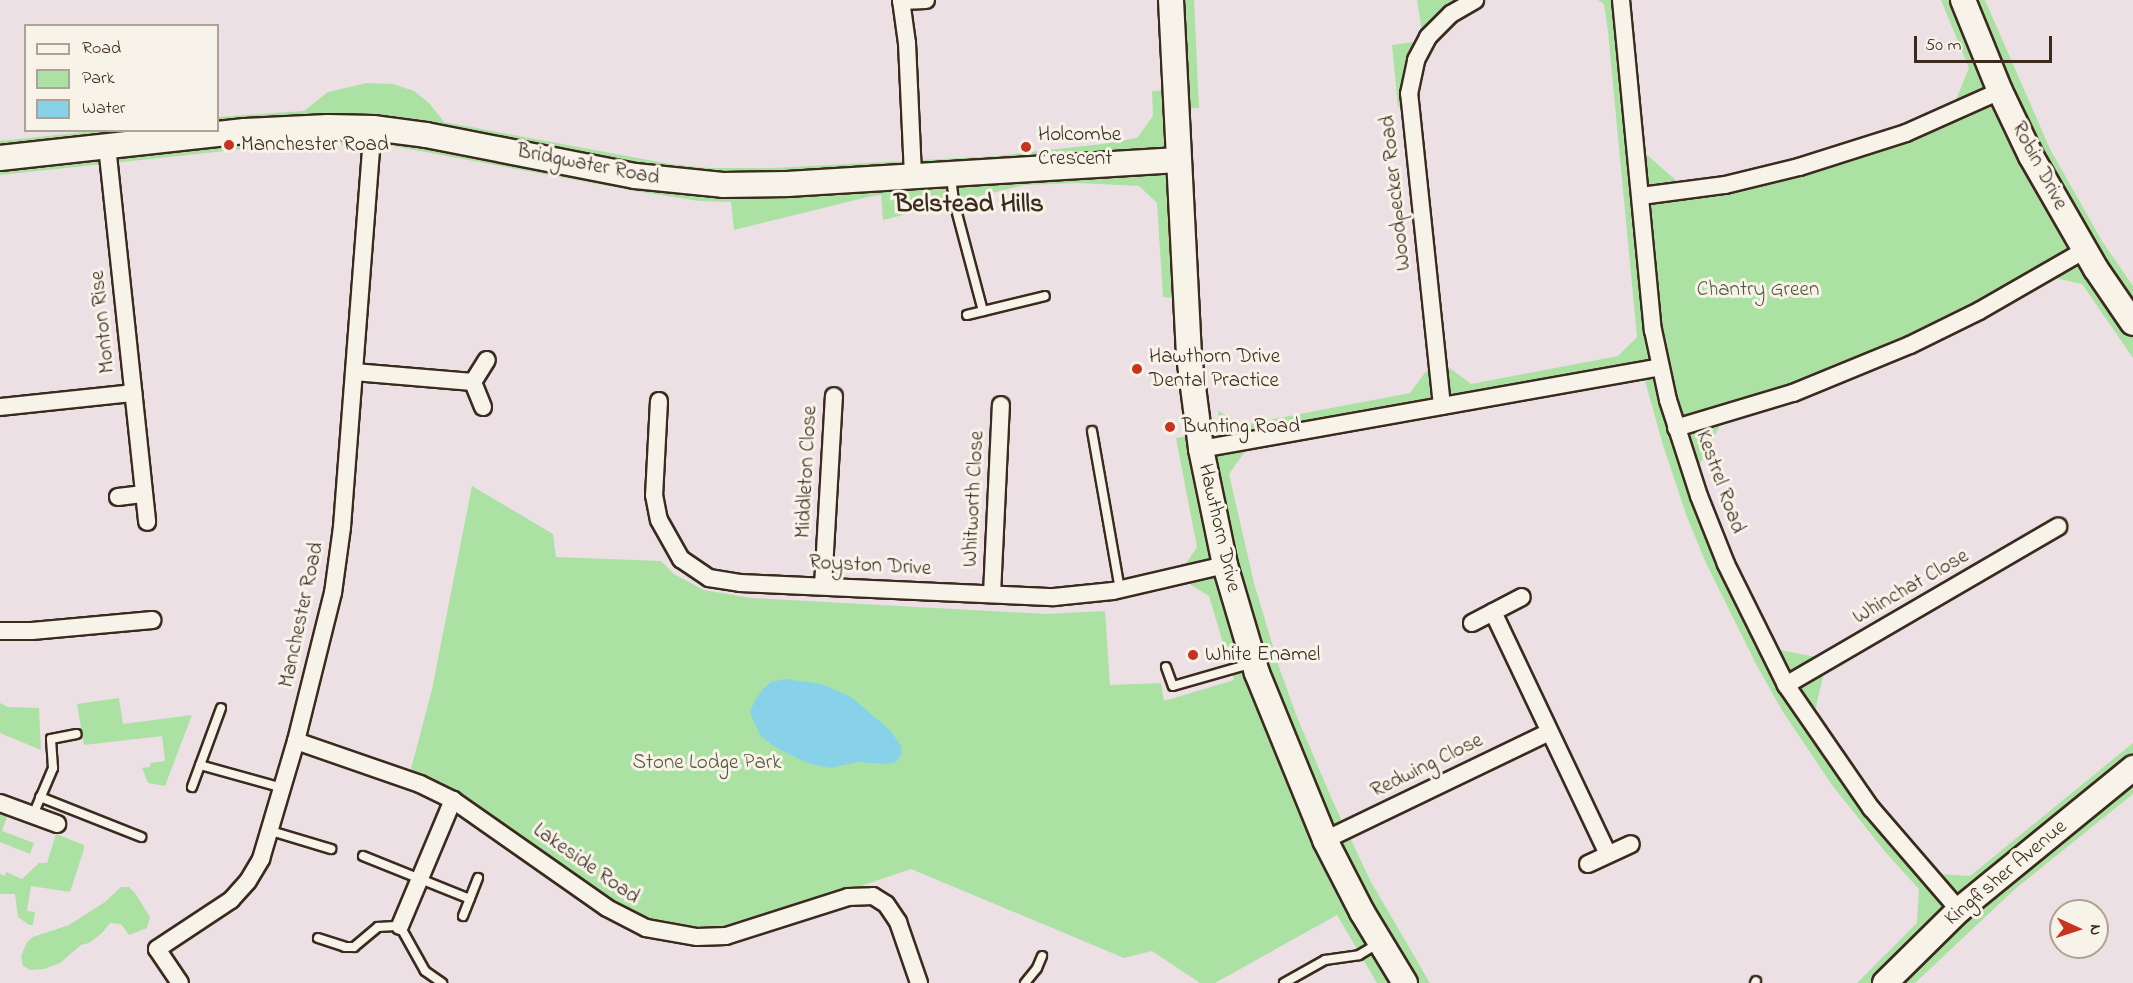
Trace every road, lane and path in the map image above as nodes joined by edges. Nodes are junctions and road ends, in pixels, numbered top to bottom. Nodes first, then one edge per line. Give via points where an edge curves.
1 (926, 0) edge
2 (1171, 0) edge
3 (1474, 0) edge
4 (1621, 0) edge
5 (1963, 0) edge
6 (901, 1) edge
7 (2000, 91) junction
8 (373, 128) junction
9 (107, 146) junction
10 (0, 158) edge
11 (1178, 160) junction
12 (951, 173) junction
13 (914, 176) junction
14 (1641, 196) junction
15 (2085, 250) junction
16 (1045, 296) dead end
17 (982, 311) junction
18 (967, 315) dead end
19 (2133, 323) edge
20 (487, 360) dead end
21 (1660, 367) junction
22 (354, 372) junction
23 (473, 382) junction
24 (133, 393) junction
25 (834, 396) dead end
26 (659, 401) dead end
27 (1001, 405) dead end
28 (1442, 406) junction
29 (0, 407) edge
30 (483, 407) dead end
31 (1676, 428) junction
32 (1092, 431) dead end
33 (1201, 449) junction
34 (144, 494) junction
35 (118, 497) dead end
36 (147, 522) dead end
37 (2058, 527) dead end
38 (1225, 565) junction
39 (824, 586) junction
40 (1120, 590) junction
41 (992, 594) junction
42 (1522, 597) dead end
43 (1493, 612) junction
44 (153, 620) dead end
45 (1472, 623) dead end
46 (0, 631) edge
47 (1253, 663) junction
48 (1166, 667) dead end
49 (1786, 685) junction
50 (221, 708) dead end
51 (1549, 732) junction
52 (77, 734) dead end
53 (296, 741) junction
54 (200, 765) junction
55 (2133, 768) edge
56 (192, 787) dead end
57 (283, 788) junction
58 (40, 797) junction
59 (453, 800) junction
60 (0, 803) edge
61 (33, 815) junction
62 (57, 824) dead end
63 (271, 831) junction
64 (141, 837) dead end
65 (1325, 840) junction
66 (1631, 844) dead end
67 (331, 849) dead end
68 (1608, 854) junction
69 (363, 856) dead end
70 (1588, 864) dead end
71 (478, 878) dead end
72 (419, 879) junction
73 (470, 899) junction
74 (1959, 910) junction
75 (463, 916) dead end
76 (400, 926) junction
77 (318, 938) dead end
78 (1380, 943) junction
79 (1042, 956) dead end
80 (180, 983) edge
81 (442, 983) edge
82 (919, 983) edge
83 (1025, 983) edge
84 (1284, 983) edge
85 (1405, 983) edge
86 (1885, 983) edge

1 - 6 street
2 - 11 street, Hawthorn Drive
3 - 28 street, Woodpecker Road via 1450,14 1428,37 1416,60 1409,94
4 - 14 street, Kestrel Road
5 - 7 street, Robin Drive
6 - 13 street
7 - 14 street via 1906,133 1821,161 1725,185
7 - 15 street, Robin Drive via 2031,156
8 - 9 street, Bridgwater Road via 292,128
8 - 13 street, Bridgwater Road via 691,183 754,185
8 - 22 street, Manchester Road
9 - 10 street, Bridgwater Road
9 - 24 street, Monton Rise
11 - 12 street, Bridgwater Road
11 - 33 street, Hawthorn Drive via 1188,337
12 - 13 street, Bridgwater Road
12 - 17 lane via 954,202
14 - 21 street, Kestrel Road via 1648,296
15 - 19 street, Robin Drive
15 - 31 street via 1910,345 1793,393
16 - 17 lane
17 - 18 lane
20 - 23 street
21 - 28 street
21 - 31 street, Kestrel Road
22 - 23 street
22 - 53 street, Manchester Road via 339,562
23 - 30 street
24 - 29 street
24 - 34 street, Monton Rise
25 - 39 street, Middleton Close
26 - 39 street, Royston Drive via 655,506 663,530 681,559 700,573 719,580
27 - 41 street, Whitworth Close
28 - 33 street
31 - 49 street, Kestrel Road via 1726,564
32 - 40 lane
33 - 38 street, Hawthorn Drive
34 - 35 street
34 - 36 street, Monton Rise
37 - 49 street, Whinchat Close
38 - 40 street, Royston Drive
38 - 47 street, Hawthorn Drive
39 - 41 street, Royston Drive
40 - 41 street, Royston Drive via 1076,596
42 - 43 street
43 - 45 street
43 - 51 street
44 - 46 street
47 - 48 lane via 1173,686
47 - 65 street, Hawthorn Drive
49 - 74 street, Kestrel Road via 1871,808
50 - 54 lane
51 - 65 street, Redwing Close
51 - 68 street
52 - 58 lane via 51,739 53,768
53 - 57 street, Manchester Road
53 - 59 street, Lakeside Road via 420,784
54 - 56 lane
54 - 57 lane
55 - 74 street, Kingfisher Avenue
57 - 63 street, Manchester Road
58 - 61 lane
58 - 64 lane
59 - 72 street
59 - 82 street, Lakeside Road via 619,916 661,932 726,936 848,897 873,896 886,904 898,922
60 - 61 street
61 - 62 street
63 - 67 lane
63 - 80 street, Manchester Road via 261,859 240,891 157,949
65 - 78 street, Hawthorn Drive
66 - 68 street
68 - 70 street
69 - 72 lane
71 - 73 lane
72 - 73 lane
72 - 76 street
73 - 75 lane
74 - 86 street, Kingfisher Avenue
76 - 77 lane via 378,927 354,947
76 - 81 lane via 425,971
78 - 84 lane via 1359,955 1325,960
78 - 85 street, Hawthorn Drive
79 - 83 lane via 1038,969

